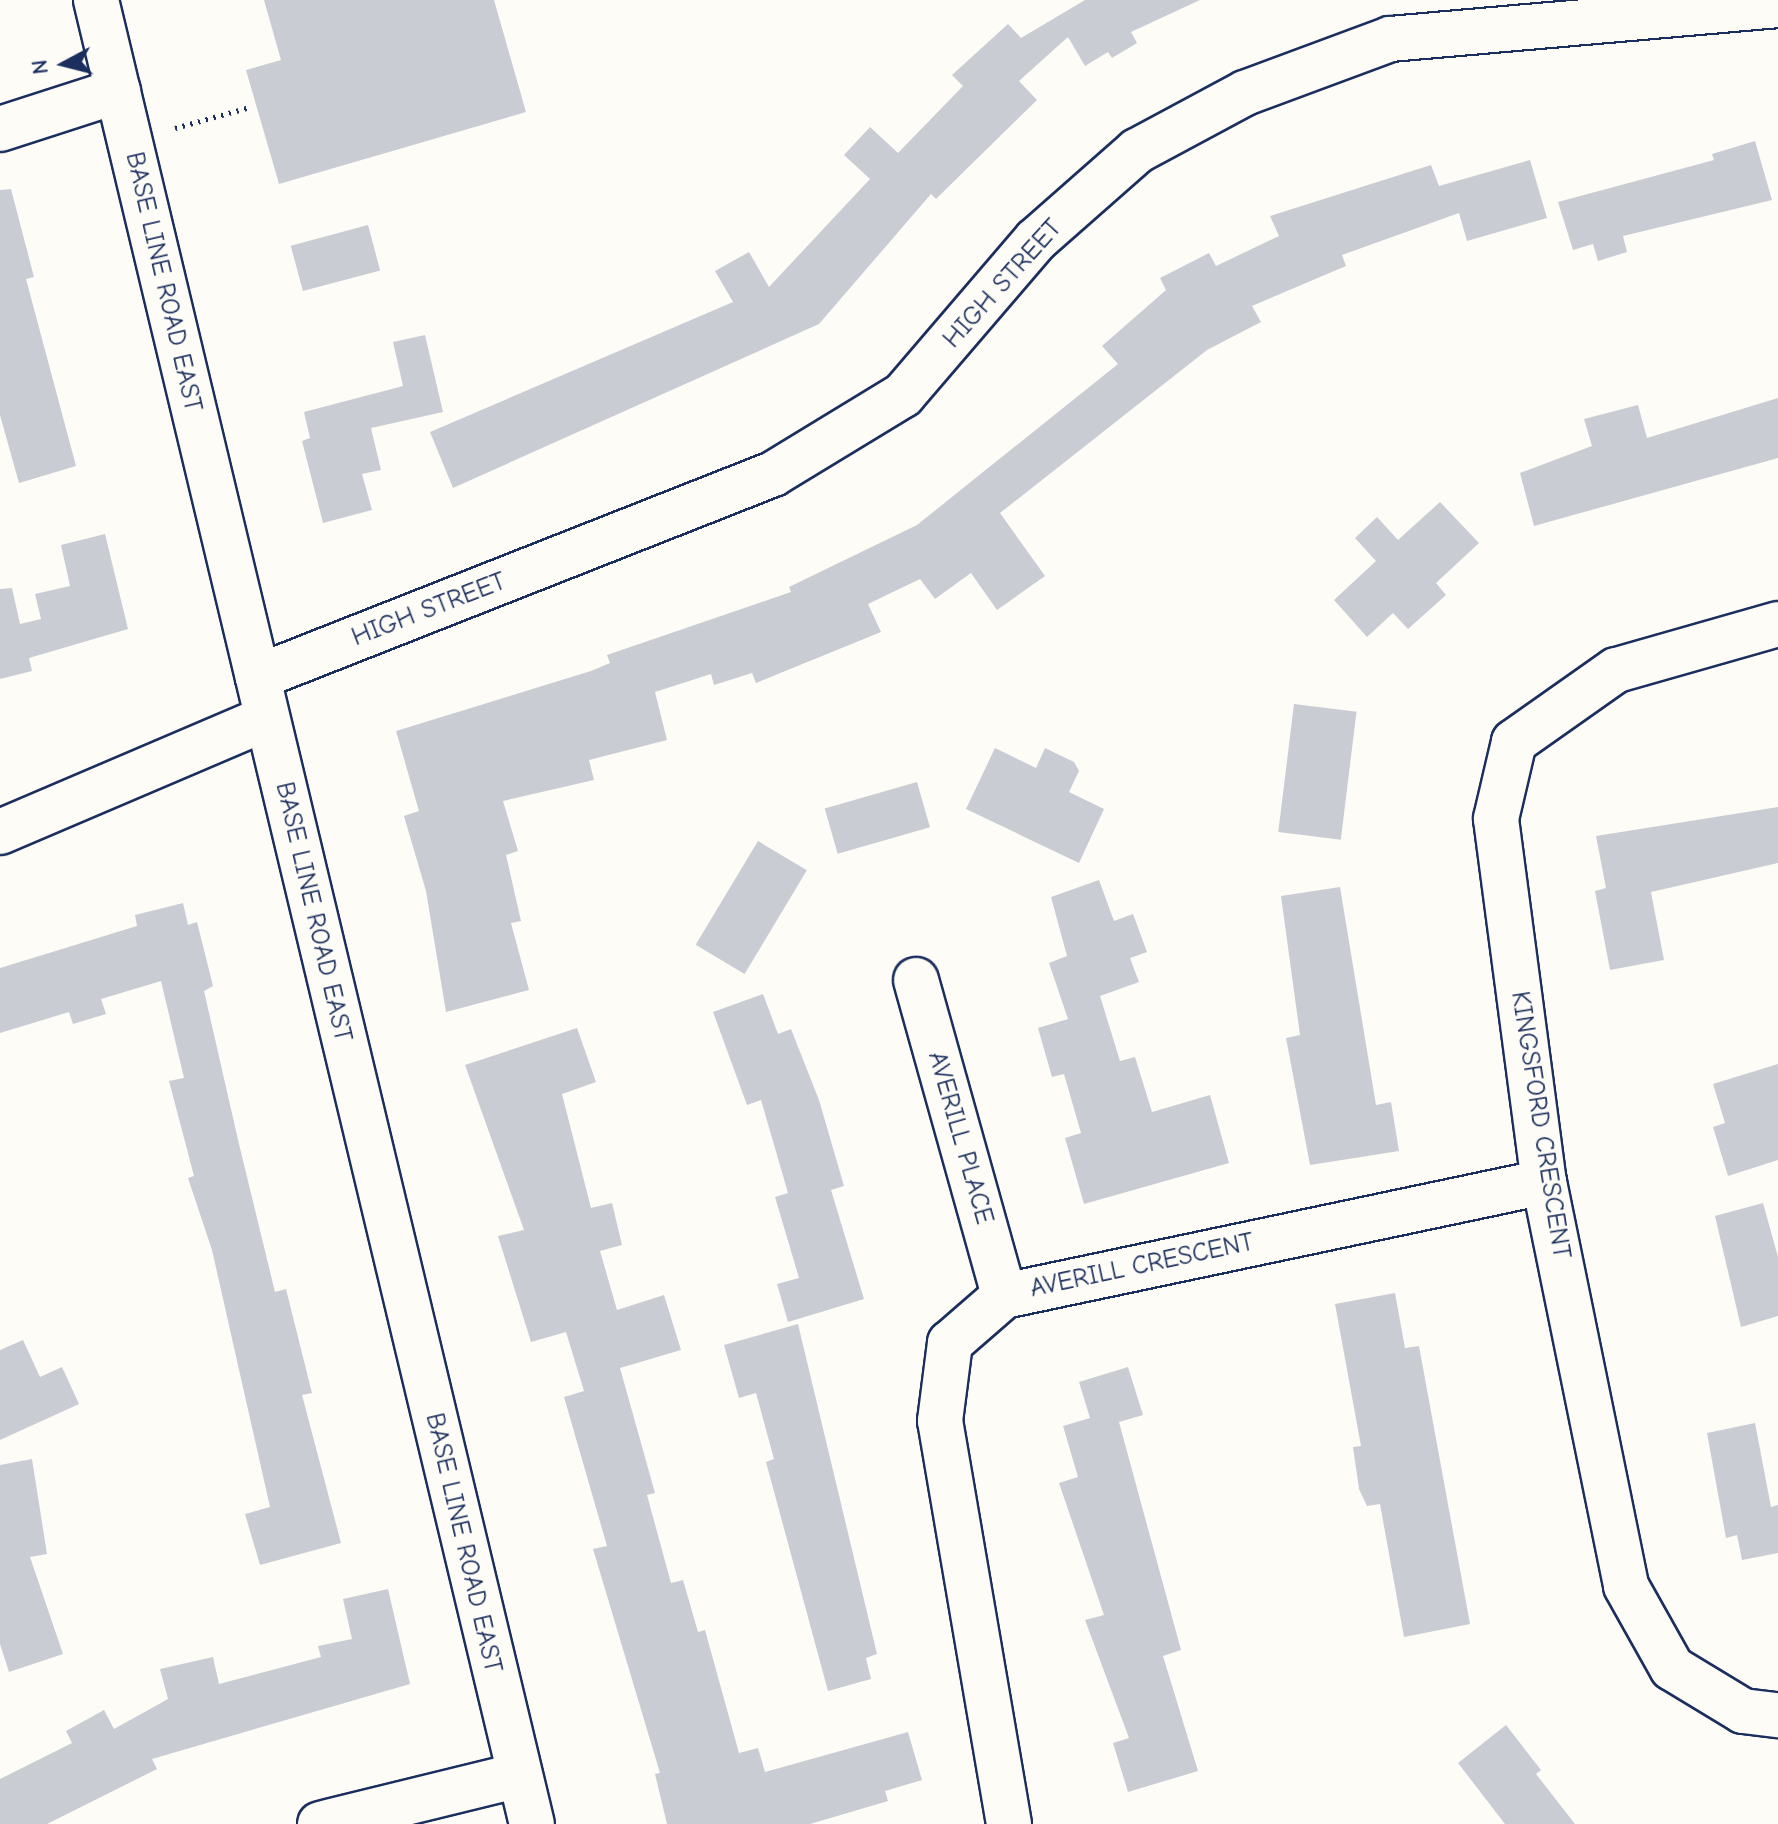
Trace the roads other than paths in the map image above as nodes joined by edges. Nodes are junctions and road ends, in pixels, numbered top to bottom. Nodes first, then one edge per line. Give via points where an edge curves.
1 (96, 0) edge
2 (1778, 5) edge
3 (1661, 7) edge
4 (118, 91) junction
5 (0, 129) edge
6 (1778, 624) edge
7 (262, 698) junction
8 (0, 832) edge
9 (916, 980) dead end
10 (1544, 1182) junction
11 (1004, 1296) junction
12 (1778, 1715) edge
13 (519, 1775) junction
14 (320, 1824) edge
15 (532, 1824) edge
16 (1009, 1824) edge

1 - 4 street, BASE LINE ROAD EAST
2 - 3 street, HIGH STREET
3 - 7 street, HIGH STREET via 1390,39 1245,93 1137,151 1036,240 903,395 773,474
4 - 5 street
4 - 7 street, BASE LINE ROAD EAST
6 - 10 street, KINGSFORD CRESCENT via 1616,670 1514,742 1496,819
7 - 8 street, HIGH STREET
7 - 13 street, BASE LINE ROAD EAST
9 - 11 street, AVERILL PLACE
10 - 11 street, AVERILL CRESCENT
10 - 12 street, KINGSFORD CRESCENT via 1626,1586 1672,1668 1743,1711
11 - 16 street, AVERILL CRESCENT via 950,1343 940,1421
13 - 14 street
13 - 15 street, BASE LINE ROAD EAST

